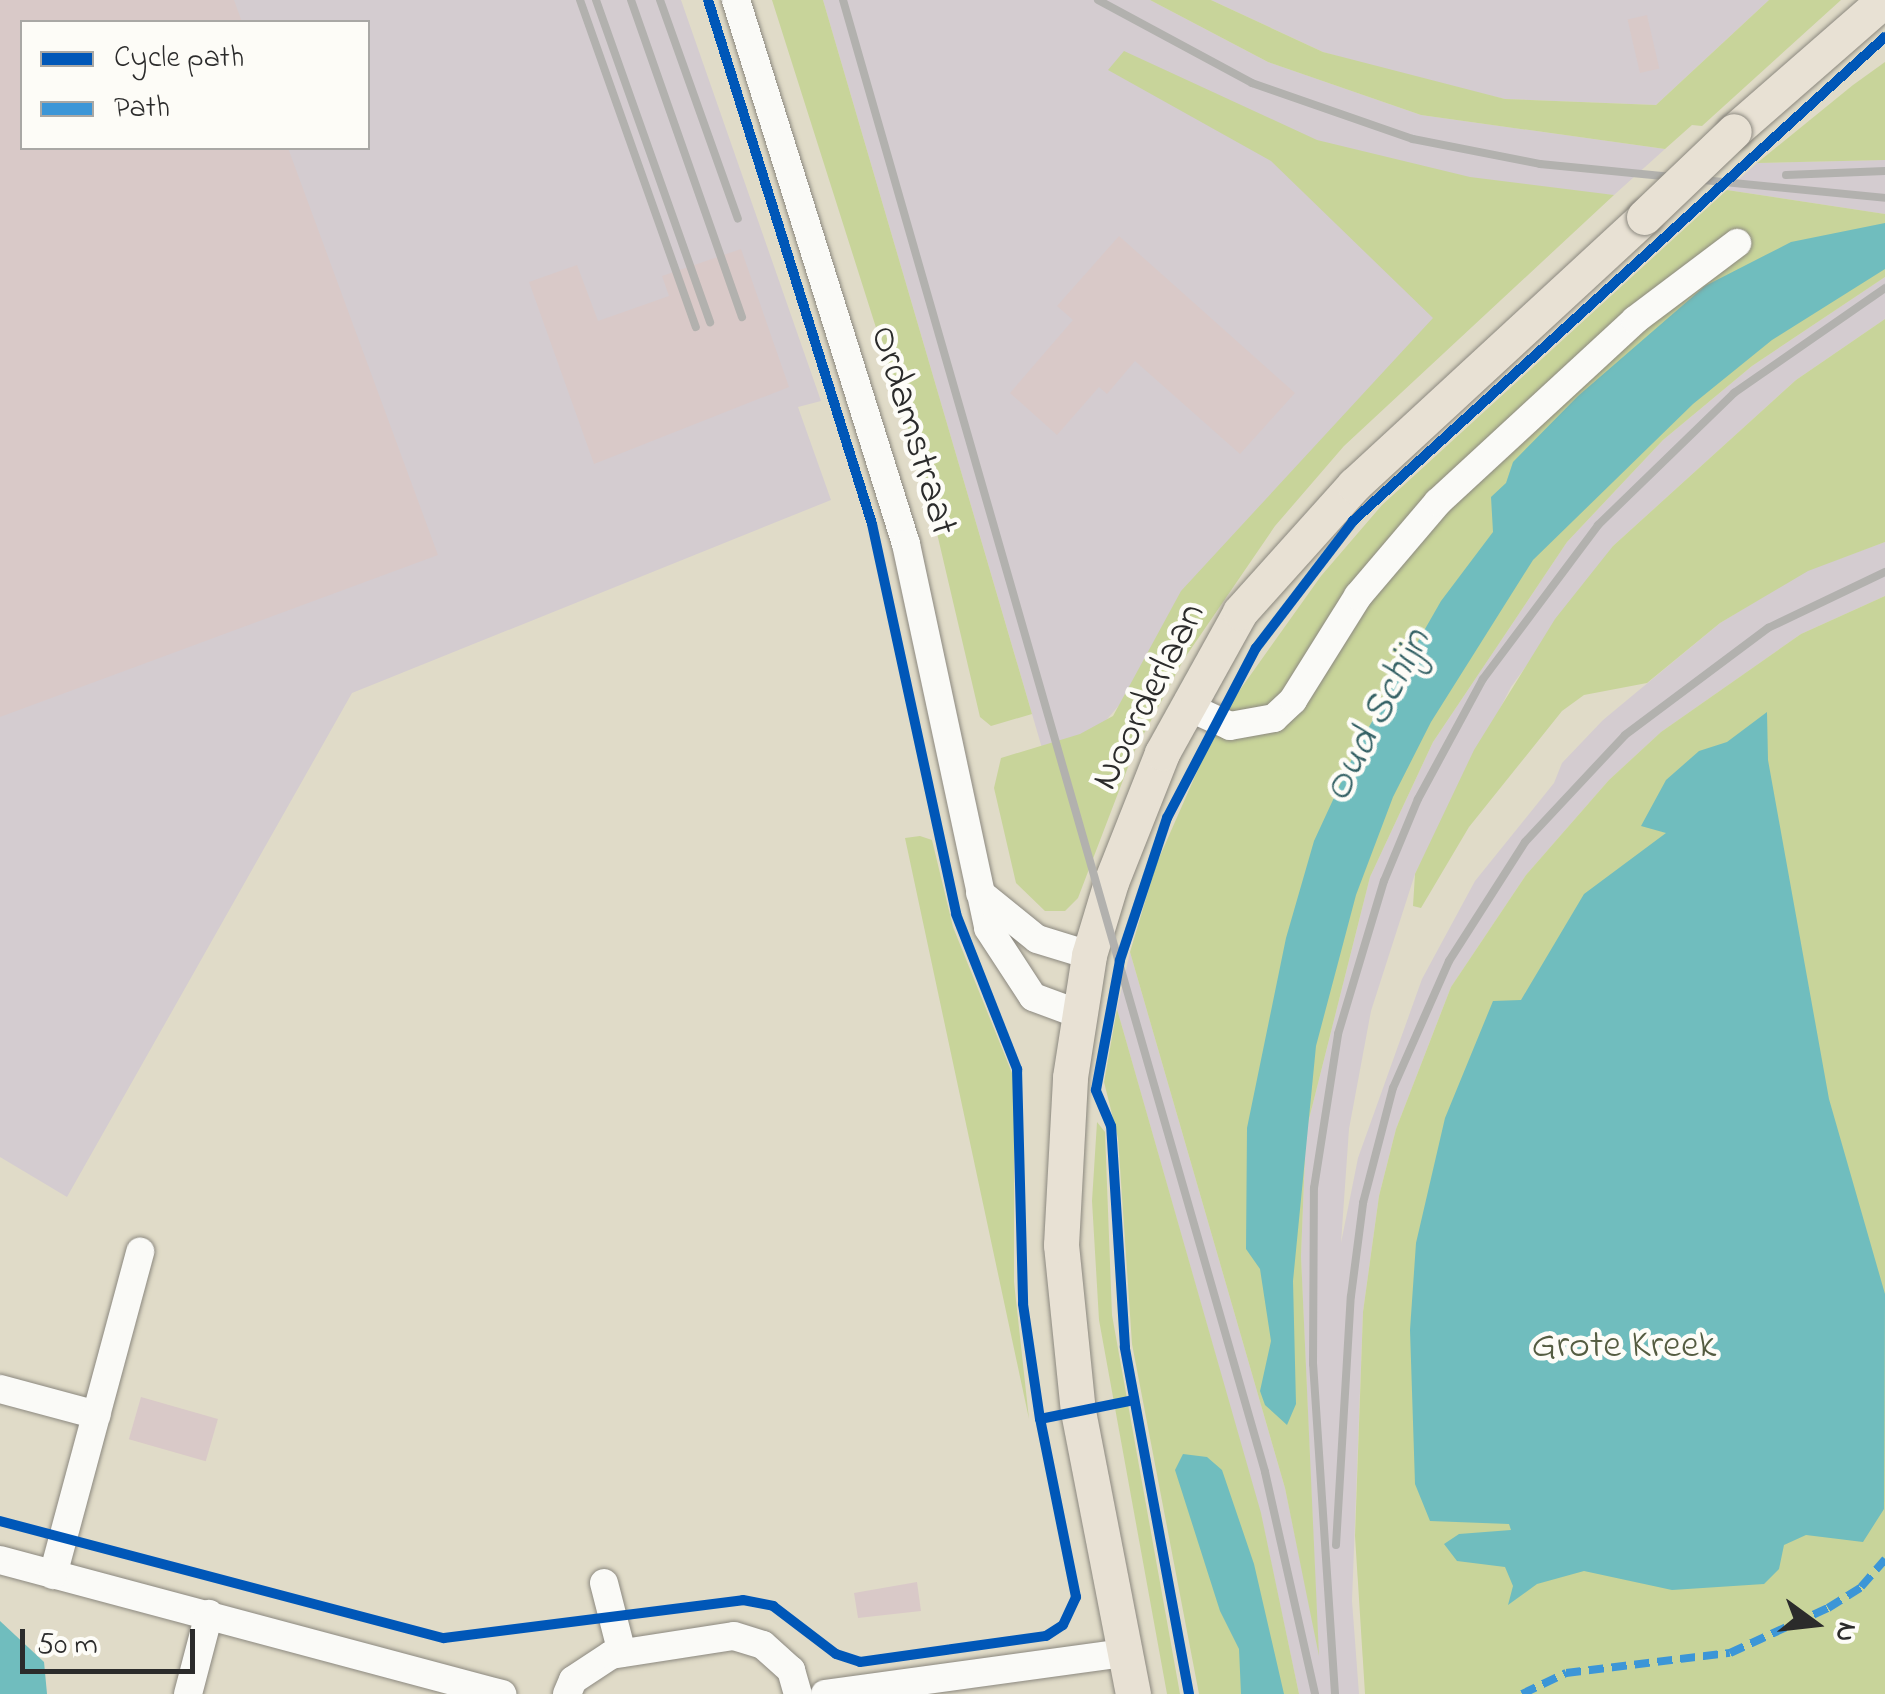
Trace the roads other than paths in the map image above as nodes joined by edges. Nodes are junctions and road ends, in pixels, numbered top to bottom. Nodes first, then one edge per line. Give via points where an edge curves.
1 (736, 0) edge
2 (1884, 0) edge
3 (1738, 244) dead end
4 (1186, 706) junction
5 (980, 893) junction
6 (1089, 955) junction
7 (1079, 1014) junction
8 (140, 1252) dead end
9 (0, 1390) edge
10 (97, 1416) junction
11 (0, 1560) edge
12 (53, 1575) junction
13 (604, 1584) dead end
14 (208, 1614) junction
15 (622, 1653) junction
16 (1124, 1653) junction
17 (188, 1694) edge
18 (502, 1694) edge
19 (567, 1694) edge
20 (798, 1694) edge
21 (825, 1694) edge
22 (1132, 1694) edge

1 - 5 street, Ordamstraat via 906,544
2 - 4 main road, Noorderlaan, bridge via 1354,485 1240,612
3 - 4 street via 1635,320 1438,502 1358,596 1293,700 1274,718 1230,726
4 - 6 main road, Noorderlaan via 1126,838
5 - 6 street via 1037,939
5 - 7 street, Ordamstraat via 988,928 1016,978 1033,997
6 - 7 main road, Noorderlaan
7 - 16 main road, Noorderlaan via 1062,1169 1063,1297
8 - 10 street
9 - 10 street
10 - 12 street
11 - 12 street
12 - 14 street
13 - 15 street
14 - 17 street
14 - 18 street
15 - 19 street via 573,1680
15 - 20 street via 734,1636 762,1646 791,1670
16 - 21 street
16 - 22 main road, Noorderlaan

